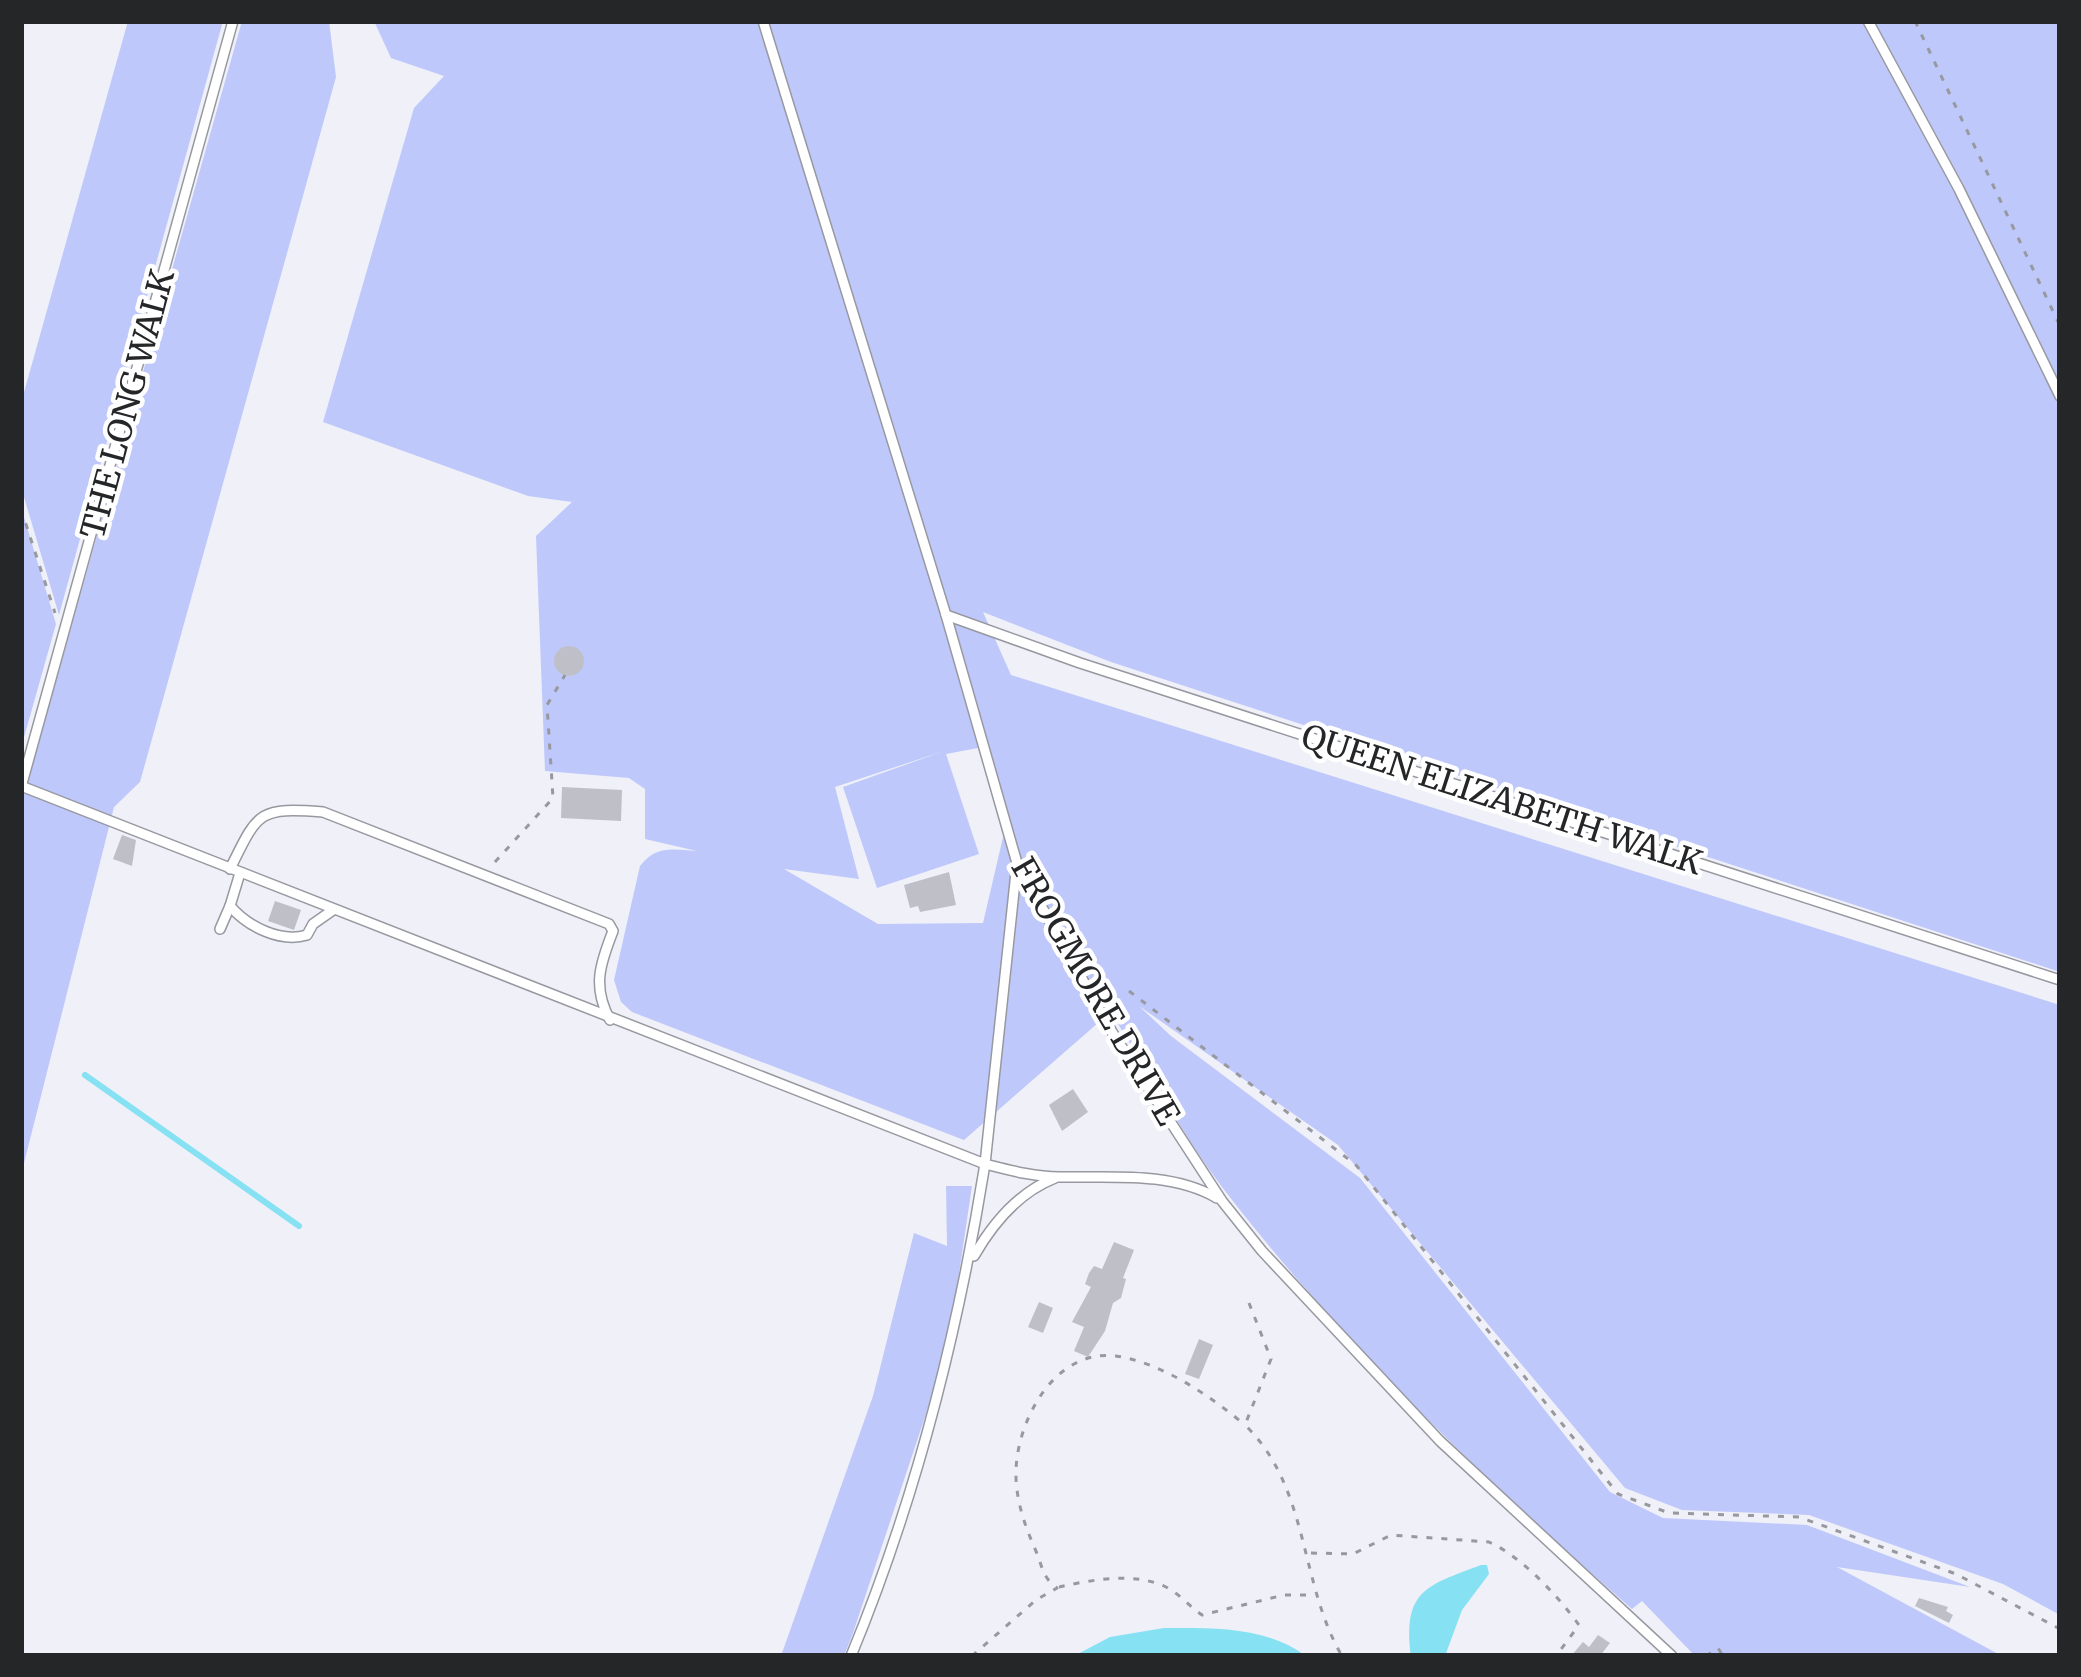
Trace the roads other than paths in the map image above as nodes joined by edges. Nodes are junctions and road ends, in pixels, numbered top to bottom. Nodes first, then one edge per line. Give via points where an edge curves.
1 (233, 21) edge
2 (763, 21) edge
3 (1868, 21) edge
4 (2060, 396) edge
5 (946, 615) junction
6 (21, 786) edge
7 (1016, 862) junction
8 (235, 871) junction
9 (230, 906) junction
10 (333, 910) junction
11 (220, 929) dead end
12 (2060, 980) edge
13 (610, 1020) junction
14 (985, 1164) junction
15 (1056, 1177) junction
16 (1222, 1201) junction
17 (968, 1266) junction
18 (851, 1656) edge
19 (1672, 1656) edge

1 - 6 lane, THE LONG WALK
2 - 5 lane, FROGMORE DRIVE
3 - 4 lane
5 - 7 lane, FROGMORE DRIVE
5 - 12 lane, QUEEN ELIZABETH WALK
6 - 8 lane
7 - 14 lane
7 - 16 lane, FROGMORE DRIVE via 1112,1032
8 - 9 lane
8 - 10 lane
8 - 13 lane via 253,821 280,808 323,812 484,874 612,927 597,997
9 - 10 lane via 291,940
9 - 11 lane
10 - 13 lane
13 - 14 lane
14 - 15 lane
14 - 17 lane
15 - 16 lane via 1142,1178
15 - 17 lane via 1010,1208
16 - 19 lane, FROGMORE DRIVE via 1440,1441
17 - 18 lane via 933,1412

